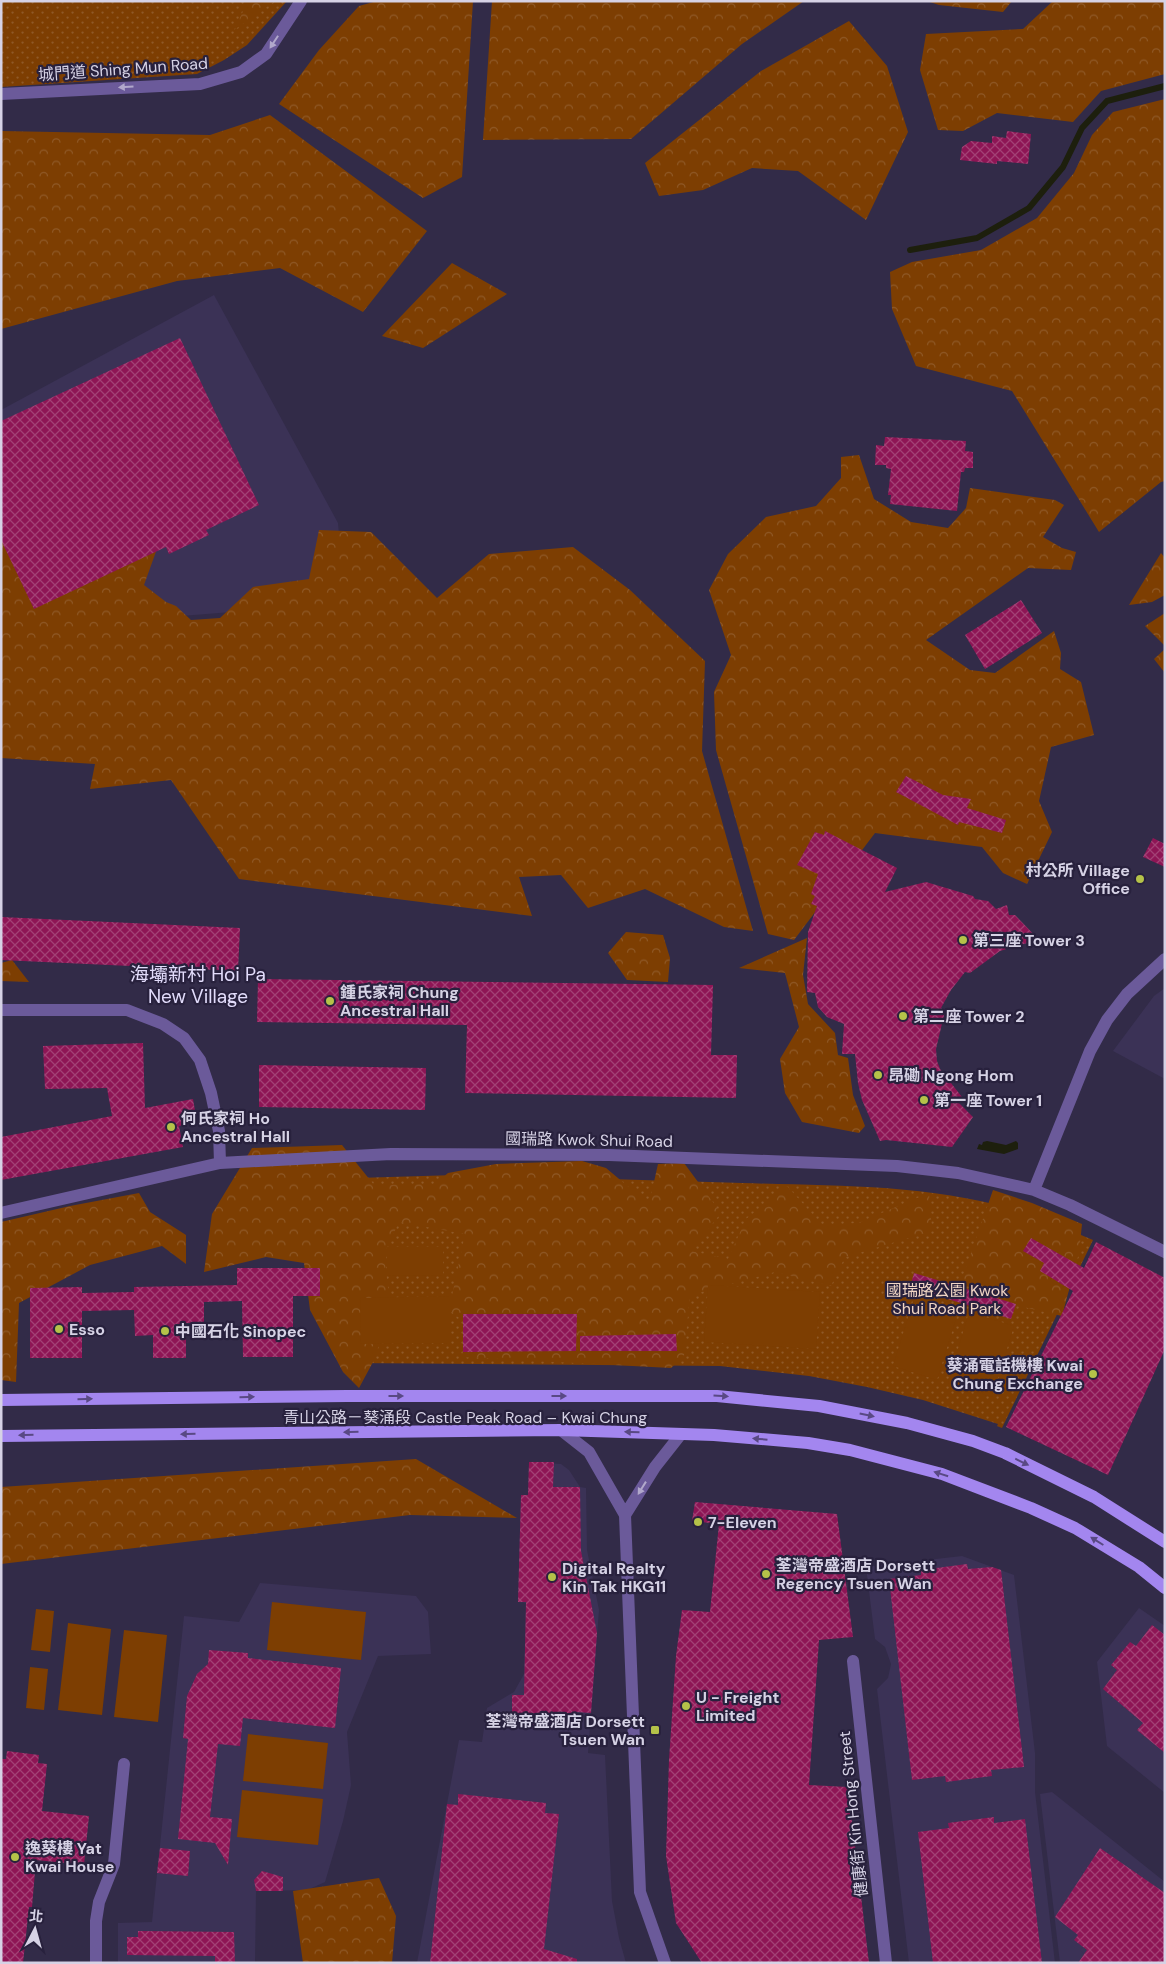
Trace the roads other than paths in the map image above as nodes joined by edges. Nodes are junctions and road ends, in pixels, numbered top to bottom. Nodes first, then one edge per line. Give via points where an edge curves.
1 (301, 1) edge
2 (1, 94) edge
3 (1165, 959) edge
4 (1, 1010) edge
5 (220, 1163) junction
6 (1034, 1190) junction
7 (1, 1213) edge
8 (1165, 1252) edge
9 (1, 1400) edge
10 (561, 1430) junction
11 (681, 1434) junction
12 (1, 1436) edge
13 (626, 1515) junction
14 (1165, 1542) edge
15 (1165, 1588) edge
16 (853, 1661) dead end
17 (124, 1764) dead end
18 (96, 1963) edge
19 (664, 1963) edge
20 (886, 1963) edge

1 -> 2 street, 城門道 Shing Mun Road via 266,54 241,72 200,84
3 - 6 street via 1127,994 1107,1020 1090,1051
4 - 5 street via 127,1010 177,1033 200,1060 212,1094 220,1131
5 - 6 street, 國瑞路 Kwok Shui Road via 391,1154 609,1155 897,1166 958,1173
5 - 7 street, 國瑞路 Kwok Shui Road
6 - 8 street, 國瑞路 Kwok Shui Road
9 -> 14 main road, 青山公路－葵涌段 Castle Peak Road – Kwai Chung via 717,1396 819,1406 907,1423 1005,1453 1094,1497
11 -> 10 main road, 青山公路－葵涌段 Castle Peak Road – Kwai Chung
10 -> 12 main road, 青山公路－葵涌段 Castle Peak Road – Kwai Chung
10 - 13 street via 589,1452
11 -> 13 street via 655,1467
15 -> 11 main road, 青山公路－葵涌段 Castle Peak Road – Kwai Chung via 1139,1567 1075,1528 942,1474 850,1450 808,1443
13 - 19 street via 640,1892
16 - 20 street, 健康街 Kin Hong Street
17 - 18 street via 114,1864 99,1902 96,1921

